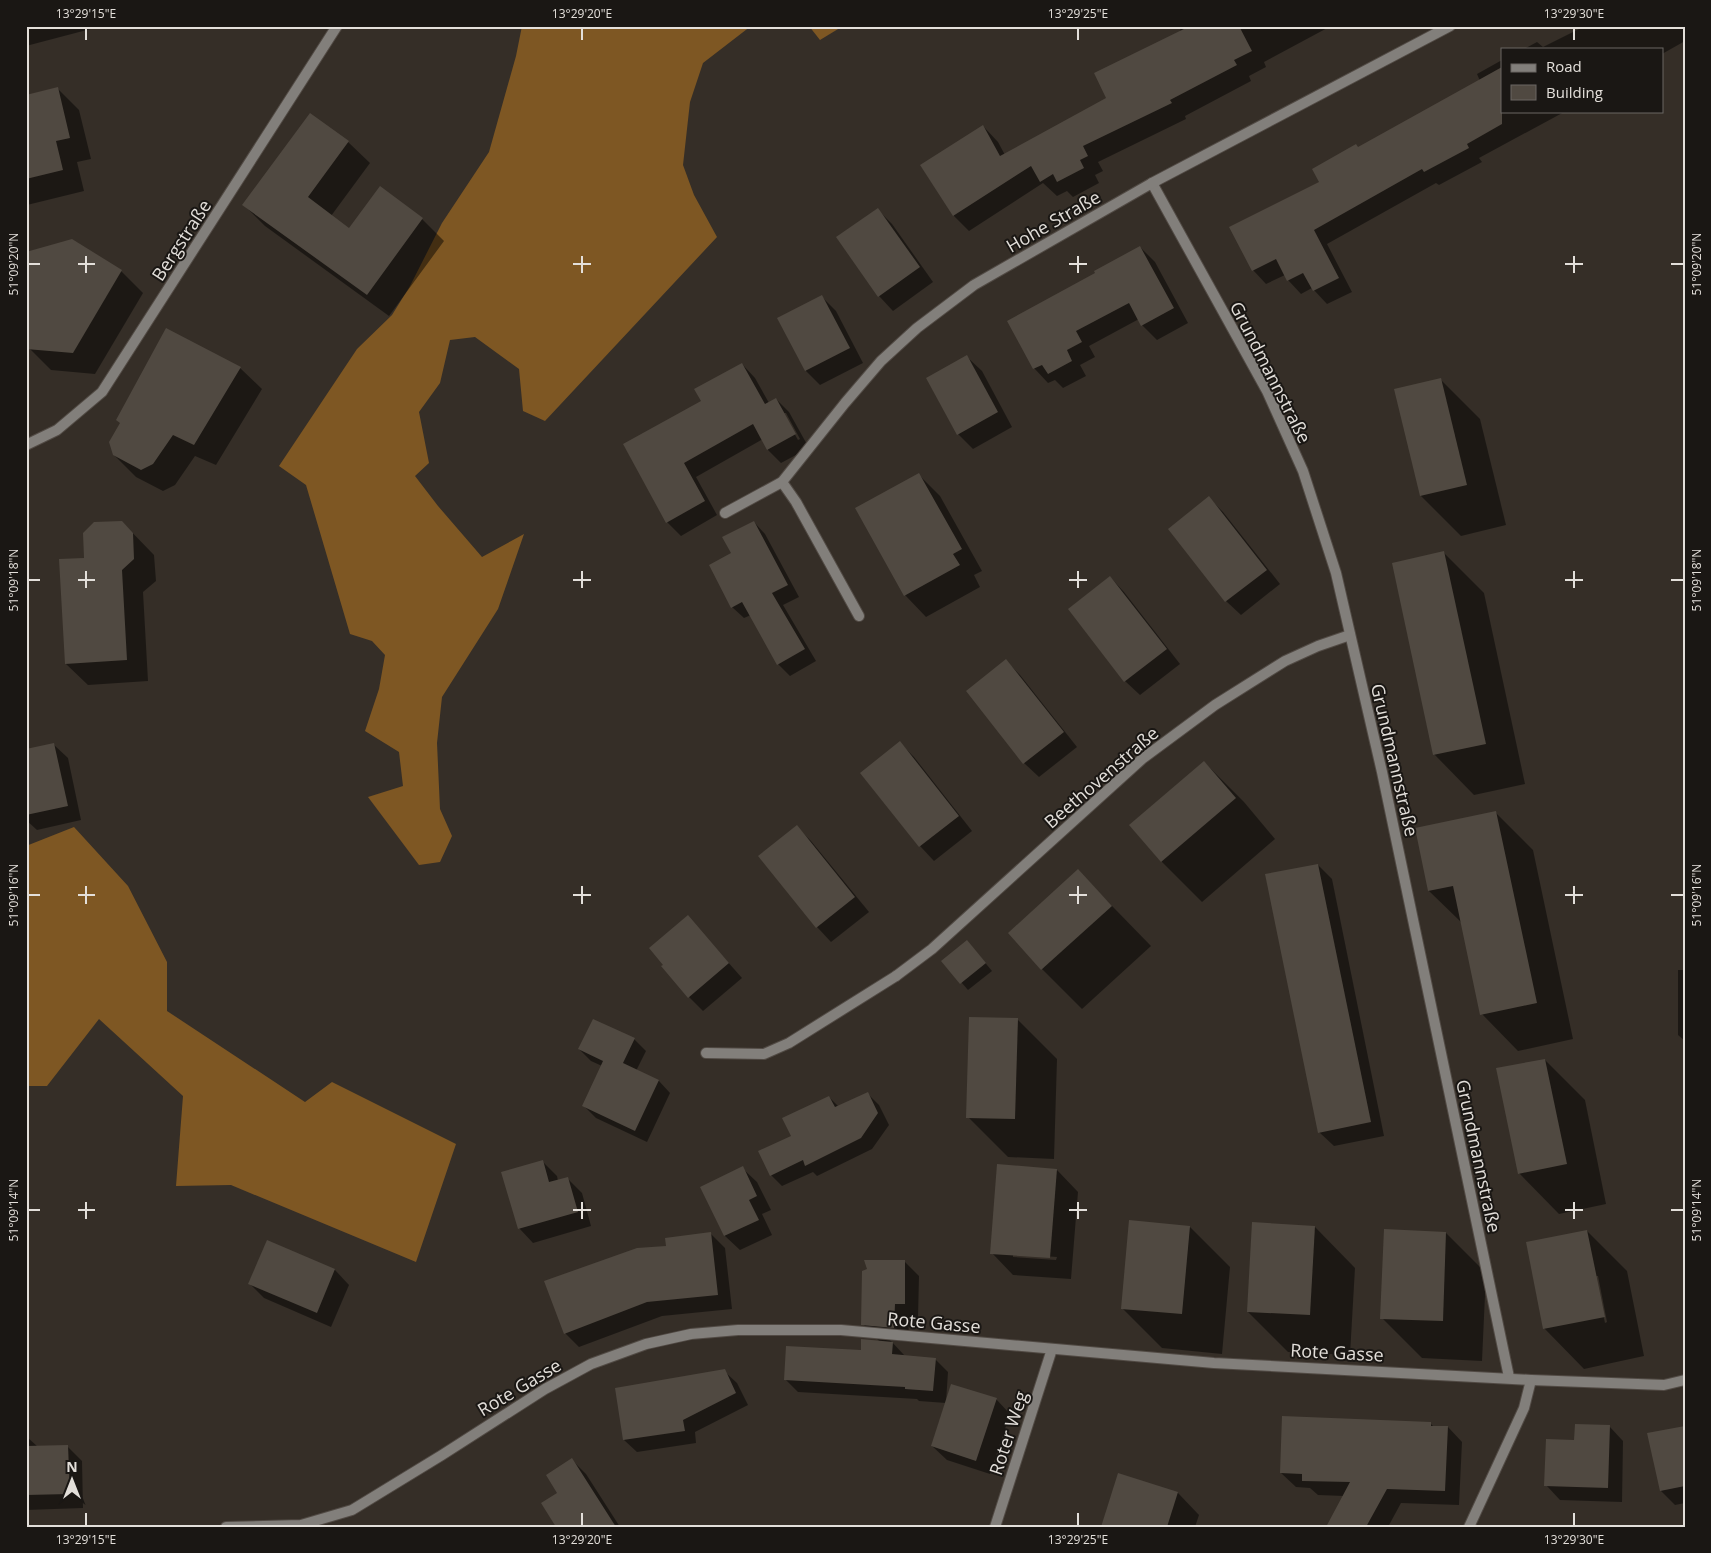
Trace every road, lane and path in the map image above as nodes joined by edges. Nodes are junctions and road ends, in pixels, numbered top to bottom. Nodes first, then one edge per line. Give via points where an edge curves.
1 (337, 26) edge
2 (1450, 26) edge
3 (1152, 184) junction
4 (26, 445) edge
5 (782, 482) junction
6 (725, 513) dead end
7 (859, 616) dead end
8 (1350, 635) junction
9 (706, 1053) dead end
10 (1052, 1349) junction
11 (1509, 1377) junction
12 (1531, 1380) junction
13 (1685, 1380) edge
14 (226, 1527) edge
15 (995, 1527) edge
16 (1469, 1527) edge

1 - 4 street, Bergstraße via 102,392 57,430
2 - 3 street, Hohe Straße
3 - 5 street, Hohe Straße via 974,285 917,328 881,361 844,403
3 - 8 street, Grundmannstraße via 1267,391 1303,471 1336,573
5 - 6 street, Hohe Straße
5 - 7 street
8 - 9 street, Beethovenstraße via 1286,661 1216,705 1142,759 932,949 896,976 789,1044 764,1054
8 - 11 street, Grundmannstraße via 1384,781
10 - 11 street, Rote Gasse via 1214,1362
10 - 14 street, Rote Gasse via 841,1330 738,1330 691,1334 646,1344 591,1364 545,1389 352,1510 300,1526
10 - 15 street, Roter Weg
11 - 12 street, Rote Gasse
12 - 13 street, Rote Gasse via 1664,1385
12 - 16 street via 1524,1408

